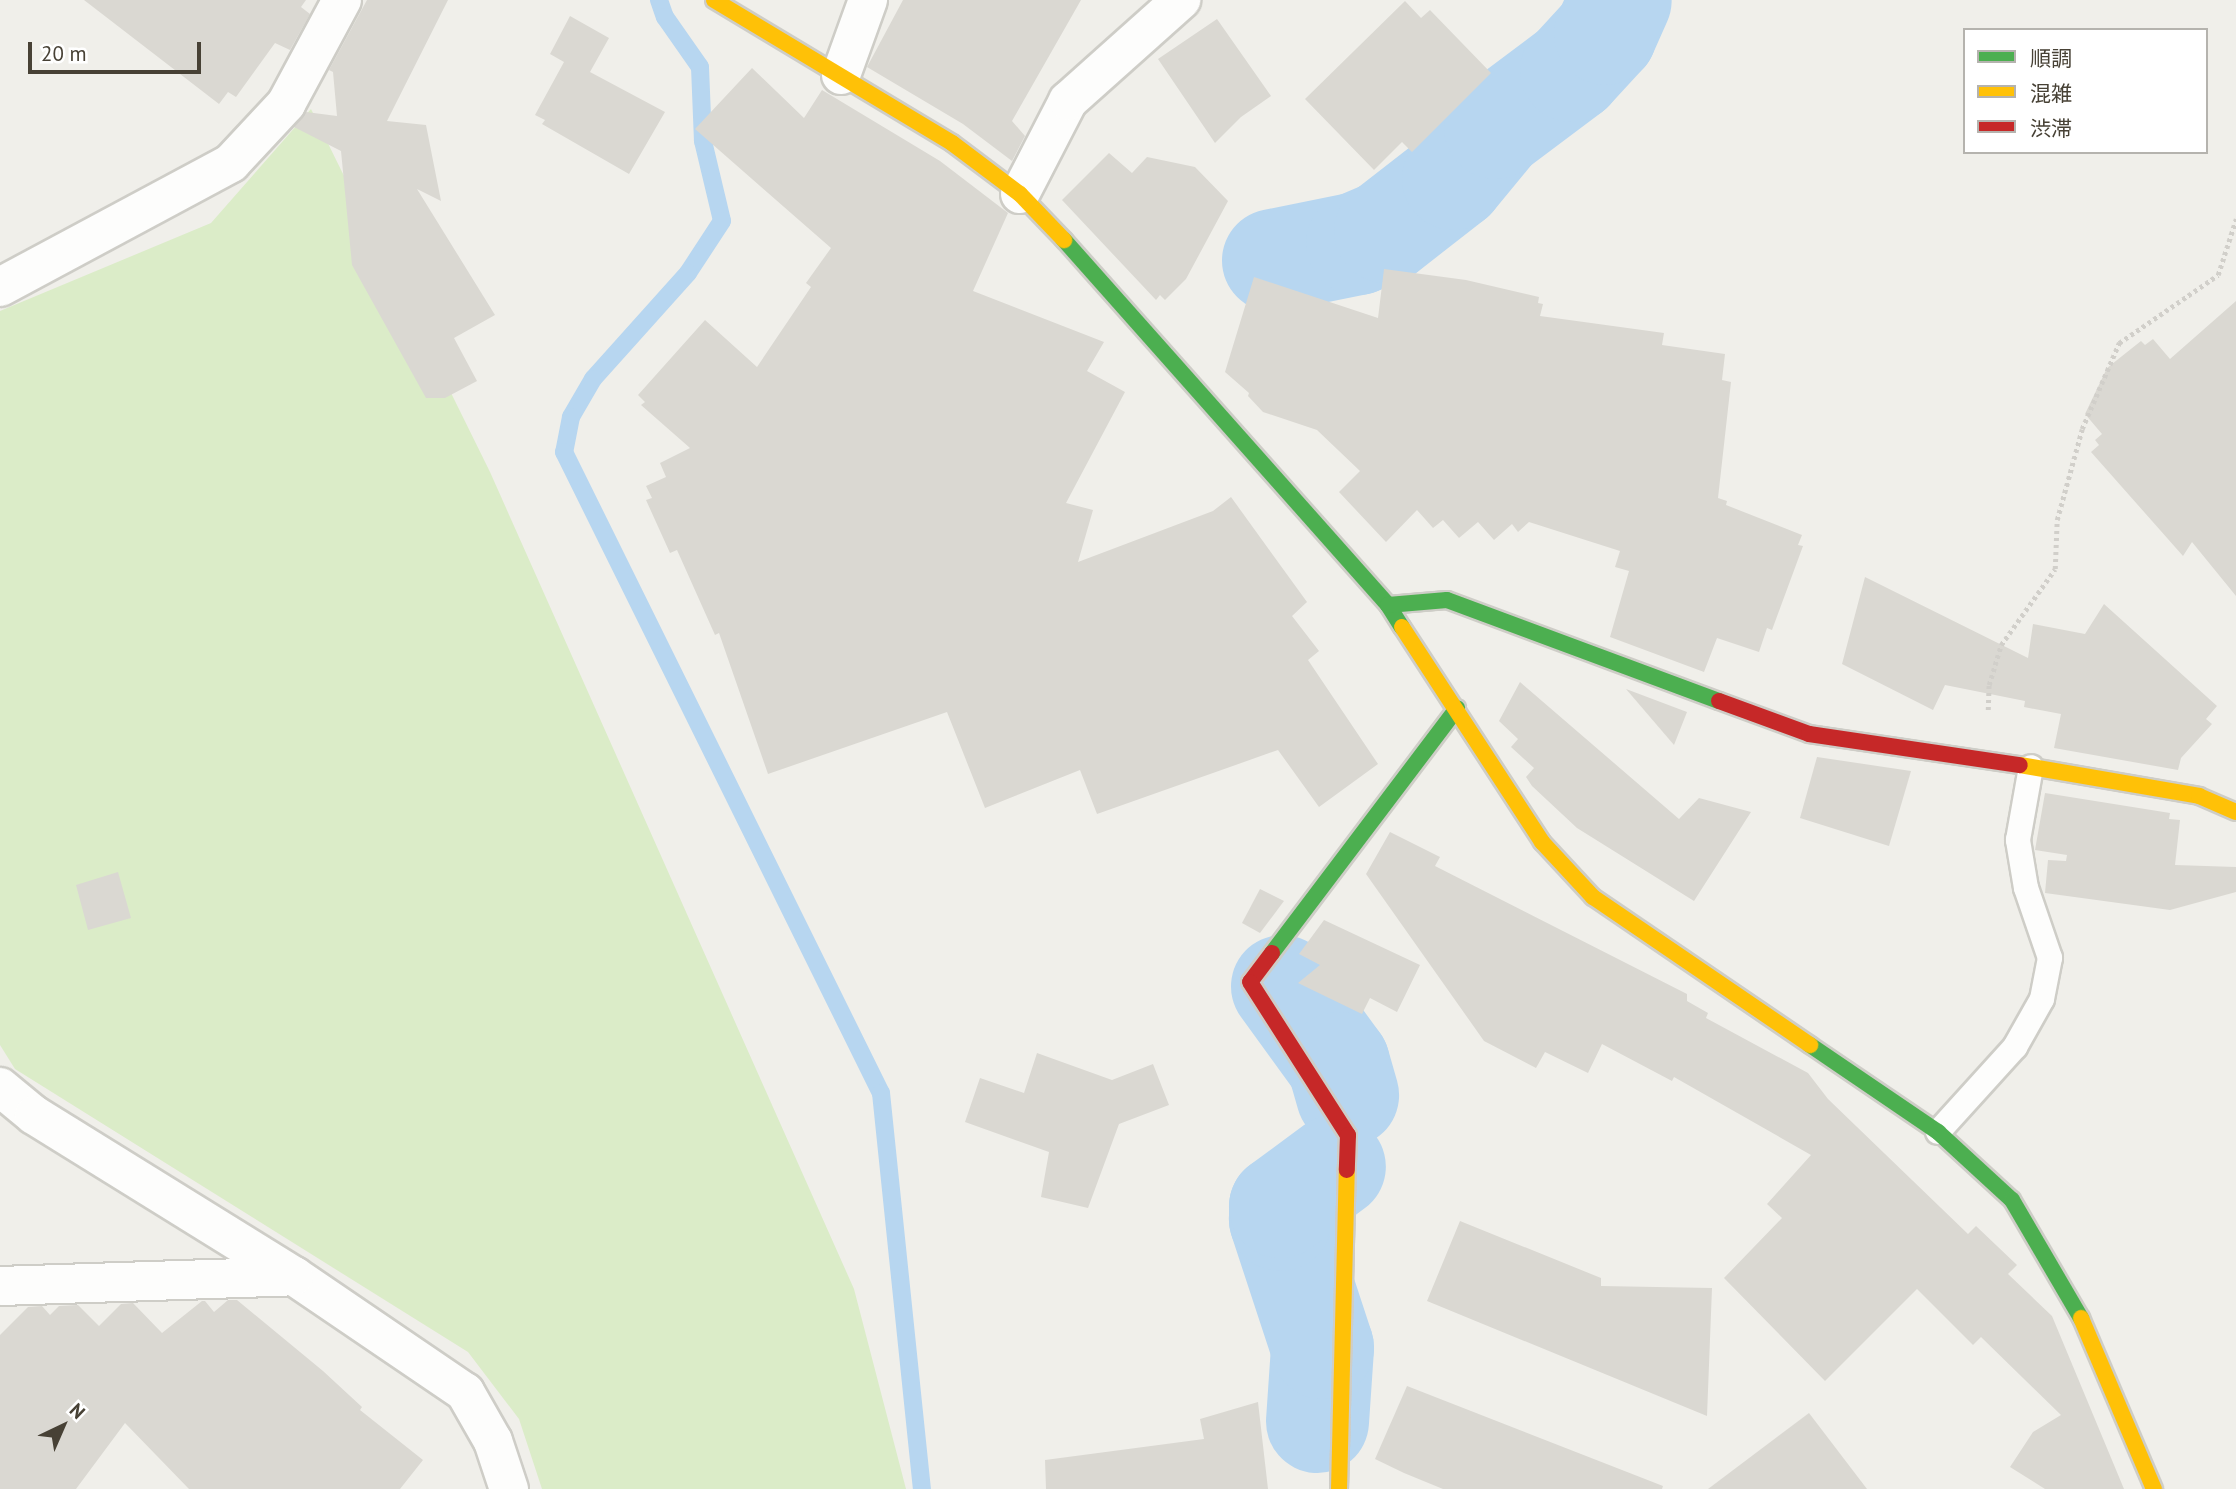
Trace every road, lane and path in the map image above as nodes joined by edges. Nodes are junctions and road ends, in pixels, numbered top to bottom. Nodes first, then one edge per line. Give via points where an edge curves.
1 (342, 0) edge
2 (714, 0) edge
3 (868, 0) edge
4 (1181, 0) edge
5 (841, 75) junction
6 (1020, 194) junction
7 (2236, 219) edge
8 (0, 287) edge
9 (1388, 605) junction
10 (1457, 708) junction
11 (1987, 759) junction
12 (2031, 767) junction
13 (2236, 812) edge
14 (0, 1087) edge
15 (1938, 1132) junction
16 (295, 1276) junction
17 (0, 1286) edge
18 (509, 1489) edge
19 (1339, 1489) edge
20 (2154, 1489) edge

1 - 8 street via 286,104 231,163
2 - 5 street
3 - 5 street
4 - 6 street via 1068,101
5 - 6 street via 952,143
6 - 9 street via 1095,272
7 - 11 path via 2218,275 2119,344 2082,429 2057,520 2055,569 2001,645 1989,685
9 - 10 street
9 - 11 street via 1447,600 1809,734
10 - 15 street via 1542,842 1593,897
10 - 19 street via 1250,982 1348,1135
11 - 12 street
12 - 13 street via 2199,796
12 - 15 lane via 2018,839 2026,888 2050,958 2042,999 2015,1047
14 - 16 street via 34,1115
15 - 20 street via 2012,1200 2076,1306
16 - 17 street
16 - 18 street via 465,1392 493,1441

